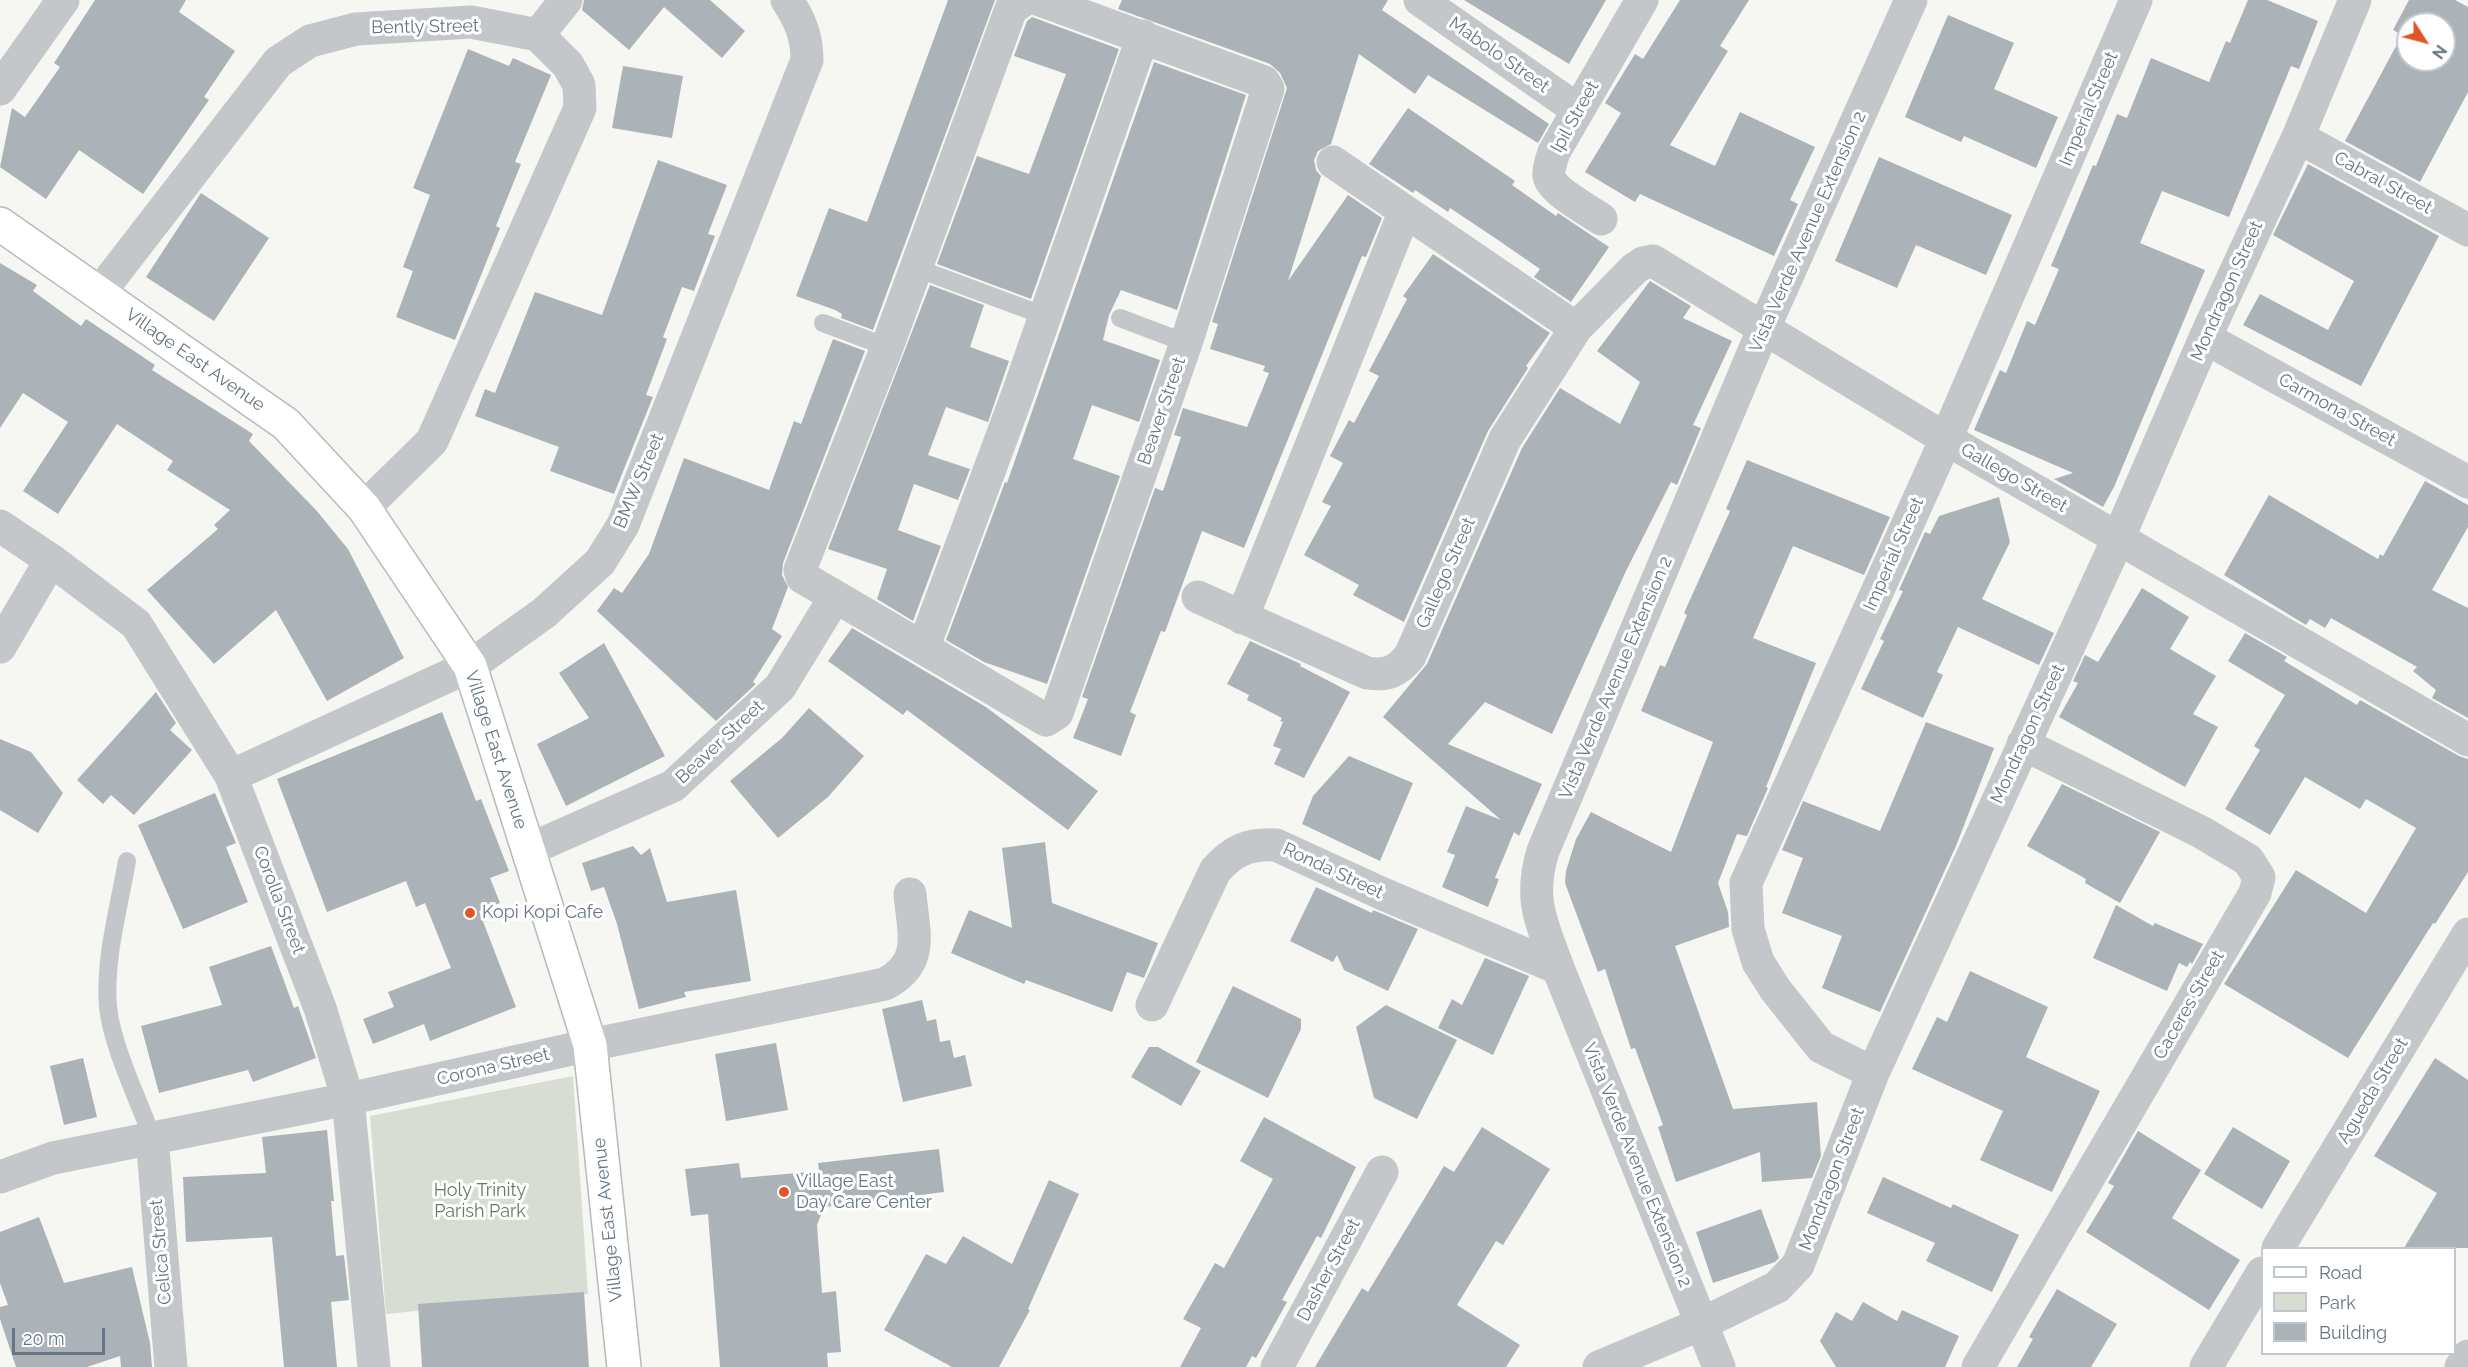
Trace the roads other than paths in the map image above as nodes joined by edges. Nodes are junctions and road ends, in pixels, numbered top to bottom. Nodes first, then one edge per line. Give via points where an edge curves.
1 (63, 0) edge
2 (566, 0) edge
3 (787, 0) edge
4 (1024, 0) edge
5 (1040, 0) edge
6 (1642, 0) edge
7 (1911, 0) edge
8 (2136, 0) edge
9 (2355, 0) edge
10 (1430, 3) edge
11 (538, 35) junction
12 (1143, 36) junction
13 (0, 89) edge
14 (1578, 110) junction
15 (2298, 137) junction
16 (1333, 162) dead end
17 (1405, 211) junction
18 (1601, 219) dead end
19 (0, 224) edge
20 (2468, 230) edge
21 (916, 268) junction
22 (100, 292) junction
23 (1045, 316) junction
24 (1120, 318) dead end
25 (823, 323) dead end
26 (1576, 328) junction
27 (1763, 330) junction
28 (2205, 338) junction
29 (1186, 342) junction
30 (887, 347) junction
31 (1946, 439) junction
32 (2468, 483) edge
33 (364, 508) junction
34 (0, 526) edge
35 (2118, 539) junction
36 (51, 560) junction
37 (835, 597) junction
38 (1198, 597) dead end
39 (1242, 618) junction
40 (924, 646) junction
41 (0, 647) edge
42 (470, 666) junction
43 (2468, 740) edge
44 (2023, 744) junction
45 (231, 776) junction
46 (528, 850) junction
47 (127, 861) dead end
48 (910, 894) dead end
49 (2468, 934) edge
50 (1558, 968) junction
51 (1152, 1005) dead end
52 (590, 1045) junction
53 (1873, 1073) junction
54 (348, 1099) junction
55 (152, 1137) junction
56 (1382, 1172) dead end
57 (0, 1177) edge
58 (2279, 1247) edge
59 (2261, 1275) edge
60 (1701, 1324) junction
61 (2468, 1356) edge
62 (171, 1367) edge
63 (374, 1367) edge
64 (624, 1367) edge
65 (1277, 1367) edge
66 (1599, 1367) edge
67 (1719, 1367) edge
68 (1978, 1367) edge
69 (2206, 1367) edge
70 (2462, 1367) edge

1 - 13 street
2 - 11 street
3 - 42 street, BMW Street via 807,39 807,60 623,525 600,562 544,613
4 - 21 street, Beaver Street via 1011,9
5 - 12 street, Beaver Street
6 - 14 street, Ipil Street
7 - 27 street, Vista Verde Avenue Extension 2
8 - 31 street, Imperial Street
9 - 15 street, Mondragon Street
10 - 14 street, Mabolo Street
11 - 22 street, Bently Street via 471,22 356,29 310,41 278,62
11 - 33 street via 568,64 579,85 580,108 432,441
12 - 23 street
12 - 29 street, Beaver Street via 1264,82 1268,89
14 - 18 street, Ipil Street via 1554,152 1549,175 1553,186
15 - 20 street, Cabral Street
15 - 28 street, Mondragon Street
16 - 17 street
17 - 26 street
17 - 39 street
19 - 22 street, Village East Avenue
21 - 23 lane
21 - 30 street, Beaver Street
22 - 33 street, Village East Avenue via 286,424
23 - 40 street
24 - 29 lane
25 - 30 lane
26 - 27 street, Gallego Street via 1634,269 1653,261
26 - 39 street, Gallego Street via 1505,439 1410,656 1402,666 1392,673 1367,673
27 - 31 street, Gallego Street
27 - 50 street, Vista Verde Avenue Extension 2 via 1543,851 1535,876 1537,909
28 - 32 street, Carmona Street
28 - 35 street, Mondragon Street
29 - 40 street, Beaver Street via 1055,716 1042,719
30 - 37 street, Beaver Street via 800,566 802,577
31 - 35 street, Gallego Street
31 - 53 street, Imperial Street via 1746,883 1748,929 1758,962 1775,989 1821,1047
33 - 42 street, Village East Avenue
34 - 36 street, Corolla Street
35 - 43 street, Gallego Street
35 - 44 street, Mondragon Street
36 - 41 street
36 - 45 street, Corolla Street via 136,624
37 - 40 street, Beaver Street
37 - 46 street, Beaver Street via 780,687 673,786
38 - 39 street, Gallego Street
42 - 45 street, BMW Street
42 - 46 street, Village East Avenue
44 - 53 street, Mondragon Street
44 - 68 street, Caceres Street via 2201,832 2248,860 2259,877 2254,893
45 - 54 street, Corolla Street via 320,1008
46 - 52 street, Village East Avenue
47 - 55 lane via 111,958 108,1008
48 - 52 street, Corona Street via 915,951 906,969 885,984
49 - 58 street, Agueda Street
50 - 51 street, Ronda Street via 1276,845 1259,844 1227,856 1215,871
50 - 60 street, Vista Verde Avenue Extension 2
52 - 54 street, Corona Street
52 - 64 street, Village East Avenue
53 - 60 street, Mondragon Street via 1798,1265 1777,1287
54 - 55 street, Corona Street
54 - 63 street, Corolla Street
55 - 57 street, Corona Street via 53,1158
55 - 62 street, Celica Street
56 - 65 street, Dasher Street
59 - 69 street
60 - 66 street, Mondragon Street
60 - 67 street, Vista Verde Avenue Extension 2
61 - 70 street

